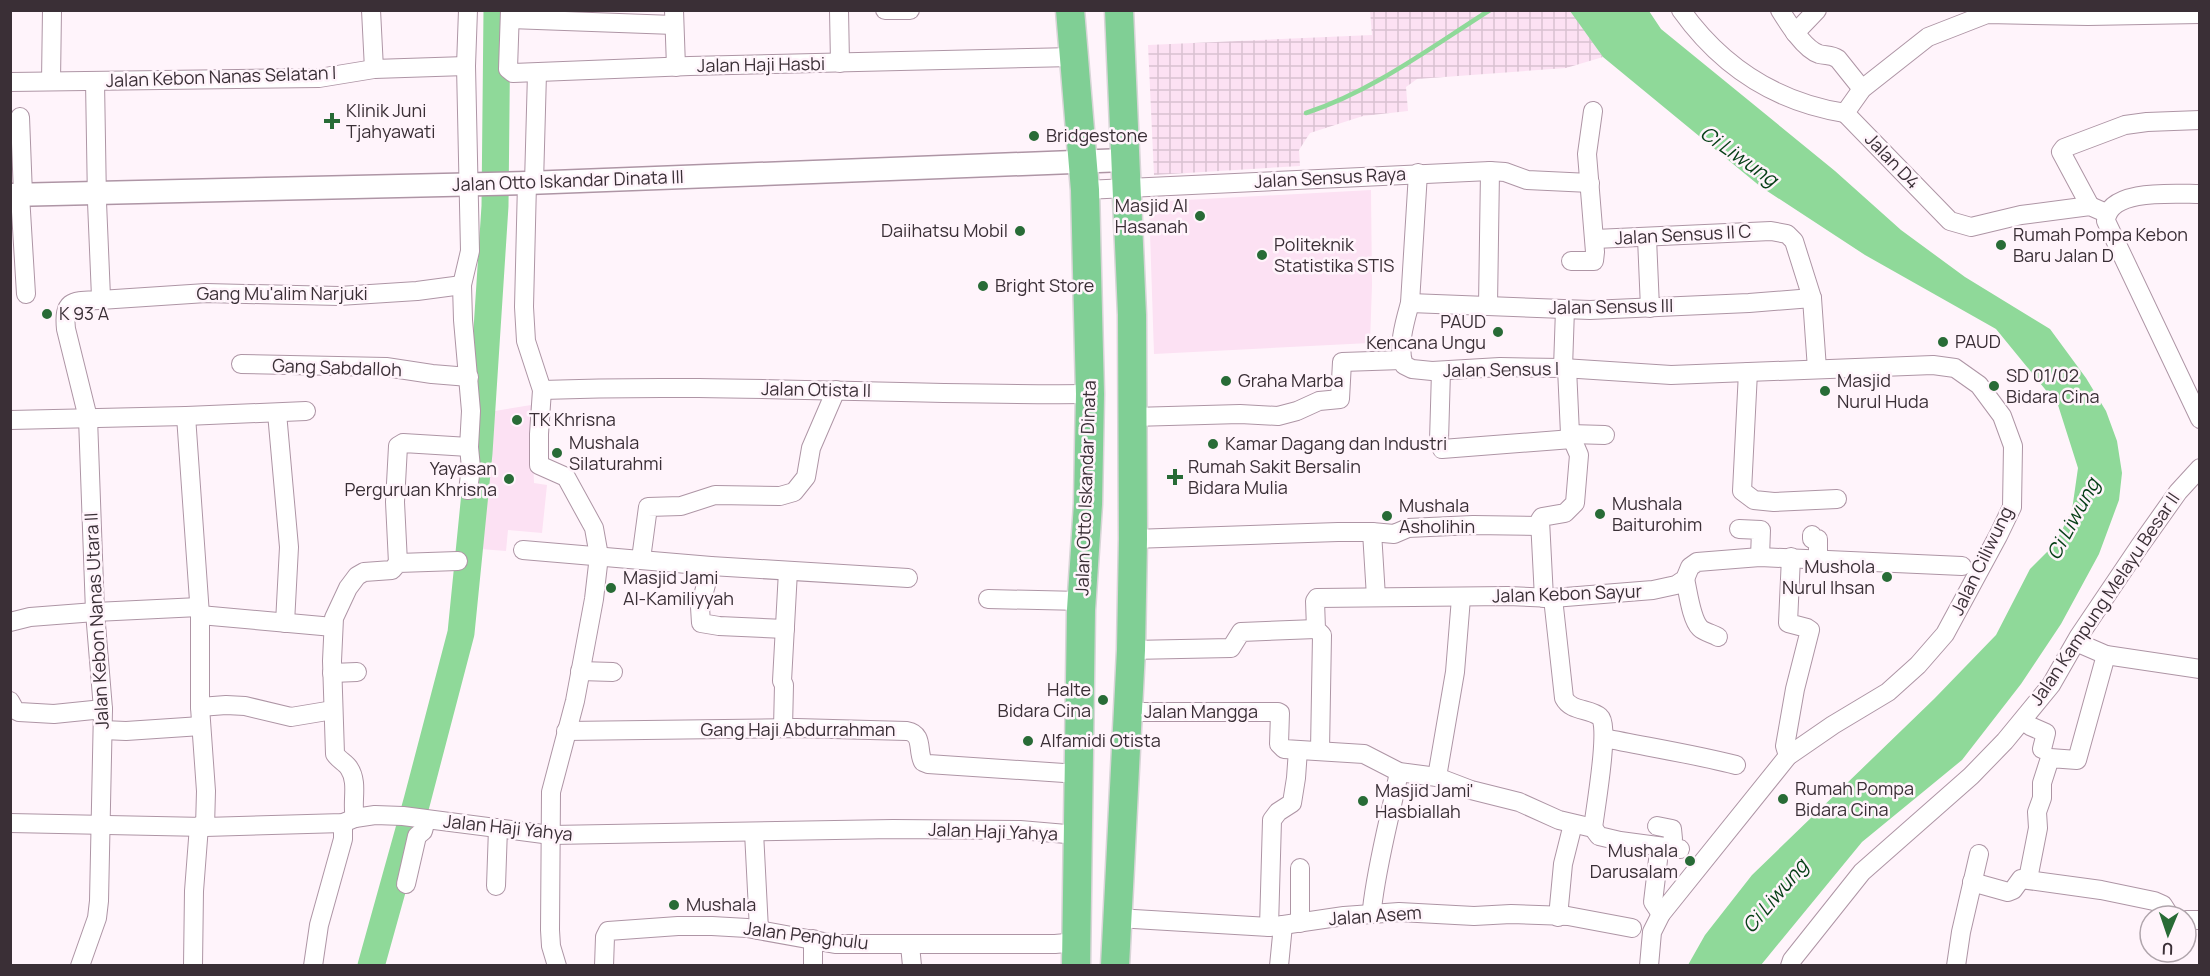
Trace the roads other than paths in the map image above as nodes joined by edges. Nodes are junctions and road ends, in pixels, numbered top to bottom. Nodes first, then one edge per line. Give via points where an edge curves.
1 (52, 10) edge
2 (371, 10) edge
3 (468, 10) edge
4 (839, 10) edge
5 (885, 10) edge
6 (910, 10) edge
7 (1070, 10) edge
8 (1119, 10) edge
9 (1681, 10) edge
10 (1780, 10) edge
11 (1817, 10) edge
12 (1987, 12) edge
13 (2199, 14) edge
14 (510, 15) edge
15 (618, 17) edge
16 (674, 18) edge
17 (1795, 33) junction
18 (1074, 57) junction
19 (840, 63) junction
20 (466, 66) junction
21 (676, 67) junction
22 (374, 69) junction
23 (537, 73) junction
24 (51, 81) junction
25 (95, 81) junction
26 (10, 82) edge
27 (1862, 89) junction
28 (1593, 111) dead end
29 (1845, 113) junction
30 (20, 117) dead end
31 (2199, 120) edge
32 (1124, 160) junction
33 (1082, 161) junction
34 (1490, 171) junction
35 (1418, 173) junction
36 (506, 183) junction
37 (1590, 183) junction
38 (1126, 189) junction
39 (1085, 190) junction
40 (97, 193) junction
41 (2199, 194) edge
42 (18, 195) edge
43 (2098, 210) junction
44 (1647, 238) junction
45 (1595, 239) junction
46 (1571, 261) dead end
47 (462, 285) junction
48 (26, 294) dead end
49 (1812, 298) junction
50 (100, 300) junction
51 (1410, 303) junction
52 (1488, 306) junction
53 (1650, 308) junction
54 (1566, 309) junction
55 (1403, 363) junction
56 (241, 364) dead end
57 (1565, 368) junction
58 (1817, 369) junction
59 (1441, 371) junction
60 (1748, 372) junction
61 (469, 377) junction
62 (542, 390) junction
63 (836, 390) junction
64 (1090, 393) junction
65 (306, 411) dead end
66 (278, 413) junction
67 (186, 416) junction
68 (1133, 417) junction
69 (88, 418) junction
70 (2199, 419) edge
71 (10, 420) edge
72 (1605, 435) dead end
73 (1573, 442) junction
74 (469, 447) junction
75 (1531, 452) dead end
76 (2199, 468) edge
77 (468, 490) dead end
78 (1837, 499) dead end
79 (1541, 521) junction
80 (1739, 529) dead end
81 (1372, 532) junction
82 (1812, 535) dead end
83 (1133, 539) junction
84 (523, 550) dead end
85 (599, 556) junction
86 (1760, 556) junction
87 (1791, 557) junction
88 (642, 559) junction
89 (1818, 559) junction
90 (458, 561) dead end
91 (398, 563) junction
92 (711, 566) junction
93 (1962, 566) dead end
94 (788, 572) junction
95 (908, 578) dead end
96 (1685, 579) junction
97 (1376, 597) junction
98 (1461, 597) junction
99 (1549, 598) junction
100 (988, 599) dead end
101 (1082, 601) junction
102 (200, 611) junction
103 (95, 612) junction
104 (10, 622) edge
105 (285, 623) junction
106 (333, 627) junction
107 (785, 629) junction
108 (1316, 629) junction
109 (1718, 637) dead end
110 (2076, 642) junction
111 (1131, 650) junction
112 (2106, 655) junction
113 (2199, 669) edge
114 (580, 671) junction
115 (357, 672) dead end
116 (614, 672) dead end
117 (332, 673) junction
118 (10, 701) edge
119 (200, 707) junction
120 (103, 709) junction
121 (333, 710) junction
122 (1128, 712) junction
123 (201, 726) junction
124 (2030, 726) dead end
125 (783, 728) junction
126 (103, 730) junction
127 (566, 731) junction
128 (1604, 738) junction
129 (2042, 749) dead end
130 (1298, 750) junction
131 (1320, 750) junction
132 (1788, 756) junction
133 (1736, 765) dead end
134 (1399, 772) junction
135 (1079, 774) junction
136 (1437, 777) junction
137 (349, 820) junction
138 (424, 820) junction
139 (10, 823) edge
140 (101, 823) junction
141 (1573, 824) junction
142 (202, 826) junction
143 (1657, 826) dead end
144 (498, 828) junction
145 (1593, 828) junction
146 (753, 832) junction
147 (551, 835) junction
148 (1078, 835) junction
149 (1669, 852) junction
150 (1979, 854) dead end
151 (1300, 868) dead end
152 (2028, 879) junction
153 (1972, 882) junction
154 (406, 884) dead end
155 (496, 886) dead end
156 (2161, 904) edge
157 (1374, 913) junction
158 (1661, 914) junction
159 (1558, 917) junction
160 (1117, 918) junction
161 (1284, 925) junction
162 (1632, 928) dead end
163 (759, 930) junction
164 (813, 939) junction
165 (910, 945) junction
166 (1076, 954) edge
167 (193, 965) edge
168 (80, 966) edge
169 (314, 966) edge
170 (557, 966) edge
171 (604, 966) edge
172 (813, 966) edge
173 (912, 966) edge
174 (1115, 966) edge
175 (1279, 966) edge
176 (1649, 966) edge
177 (1790, 966) edge
178 (1956, 966) edge

1 - 24 street
2 - 22 street
3 - 20 street
4 - 19 street
5 - 6 street
7 - 18 main road, Jalan Otto Iskandar Dinata
8 - 32 main road
9 - 29 street via 1712,48 1763,86 1816,108
10 - 17 street
11 - 17 street
12 - 13 street via 2088,16
12 - 27 street via 1928,37
14 - 15 street
14 - 23 street, Jalan Haji Hasbi via 508,69 513,73
15 - 16 street
16 - 21 street
17 - 27 street via 1818,54 1838,59
18 - 19 street, Jalan Haji Hasbi
18 - 33 main road, Jalan Otto Iskandar Dinata
19 - 21 street, Jalan Haji Hasbi
20 - 22 street, Jalan Kebon Nanas Selatan I
20 - 36 street
21 - 23 street, Jalan Haji Hasbi
22 - 25 street, Jalan Kebon Nanas Selatan I via 319,78
23 - 36 street
24 - 25 street, Jalan Kebon Nanas Selatan I
24 - 26 street, Jalan Kebon Nanas Selatan I
25 - 40 street
27 - 29 street
28 - 37 street, Jalan Sensus II C via 1587,154
29 - 43 street, Jalan D4 via 1950,221 1961,226 1983,226 2021,214
30 - 42 street
31 - 43 street via 2125,125 2064,148 2061,152
32 - 33 street, Jalan Otto Iskandar Dinata III
32 - 38 main road
33 - 36 street, Jalan Otto Iskandar Dinata III
33 - 39 main road, Jalan Otto Iskandar Dinata
34 - 35 street
34 - 37 street via 1527,180
34 - 52 street
35 - 38 street, Jalan Sensus Raya
35 - 51 street, Jalan Sensus Raya
36 - 40 street, Jalan Otto Iskandar Dinata III
36 - 47 street via 470,251
36 - 62 street via 526,341
37 - 45 street, Jalan Sensus II C
38 - 39 street, Jalan Sensus Raya
38 - 68 main road
39 - 64 main road, Jalan Otto Iskandar Dinata
40 - 42 street, Jalan Otto Iskandar Dinata III
40 - 50 street
41 - 43 street via 2128,198
42 - 48 street
43 - 70 street
44 - 45 street, Jalan Sensus II C
44 - 49 street, Jalan Sensus II C via 1781,232 1793,238
44 - 53 street
45 - 46 street, Jalan Sensus II C via 1594,261
47 - 50 street, Gang Mu'alim Narjuki via 339,296 206,293
47 - 61 street
49 - 53 street, Jalan Sensus III
49 - 58 street
50 - 69 street, Jalan Kebon Nanas Utara II via 75,301 68,305 65,315
51 - 52 street, Jalan Sensus III
51 - 55 street, Jalan Sensus Raya
52 - 54 street, Jalan Sensus III
53 - 54 street, Jalan Sensus III
54 - 57 street
55 - 59 street, Jalan Sensus I via 1412,369
55 - 68 street, Jalan Sensus I via 1342,362 1340,399 1319,401 1278,416
56 - 61 street, Gang Sabdalloh via 386,367
57 - 59 street, Jalan Sensus I
57 - 60 street, Jalan Ciliwung via 1671,375
57 - 73 street, Jalan Sensus I
58 - 60 street, Jalan Ciliwung
58 - 132 street, Jalan Ciliwung via 1933,365 1955,368 1979,385 2002,416 2013,446 2014,482 2012,507 1945,634 1888,692
59 - 73 street via 1442,449
60 - 78 street via 1742,491 1754,500 1774,502
61 - 74 street
62 - 63 street, Jalan Otista II via 635,386
62 - 85 street via 539,465 566,477 594,528
63 - 64 street, Jalan Otista II
63 - 88 street via 811,448 806,477 794,492 780,496 708,496 681,506 646,508
64 - 101 main road, Jalan Otto Iskandar Dinata
65 - 66 street
66 - 67 street
66 - 105 street via 289,547
67 - 69 street
67 - 102 street
68 - 83 main road
69 - 71 street
69 - 103 street, Jalan Kebon Nanas Utara II
72 - 73 street
73 - 75 street
73 - 79 street, Jalan Sensus I via 1573,506
74 - 77 street
74 - 91 street via 403,443 398,446
76 - 110 street, Jalan Kampung Melayu Besar II via 2158,519
79 - 81 street via 1408,528 1394,534
79 - 99 street
80 - 86 street via 1761,530
81 - 83 street
81 - 97 street
82 - 89 street via 1812,539 1818,539
83 - 111 main road
84 - 85 street
85 - 88 street
85 - 114 street
86 - 87 street, Jalan Kebon Sayur
86 - 96 street, Jalan Kebon Sayur via 1697,562
87 - 89 street, Jalan Kebon Sayur
87 - 132 street via 1788,623 1810,630 1785,746
88 - 92 street
89 - 93 street, Jalan Kebon Sayur
90 - 91 street
91 - 106 street via 392,570 357,576 340,604
92 - 94 street
92 - 107 street via 700,607 701,622
94 - 95 street
94 - 107 street
96 - 99 street, Jalan Kebon Sayur via 1670,588
96 - 109 street via 1698,625
97 - 98 street, Jalan Kebon Sayur
97 - 108 street, Jalan Kebon Sayur via 1317,598
98 - 99 street, Jalan Kebon Sayur
98 - 136 street via 1455,672
99 - 128 street via 1564,699 1602,718
100 - 101 street
101 - 135 main road, Jalan Otto Iskandar Dinata
102 - 103 street
102 - 105 street
102 - 119 street
103 - 104 street
103 - 120 street, Jalan Kebon Nanas Utara II
105 - 106 street
106 - 117 street
107 - 125 street
108 - 111 street via 1241,632 1231,648
108 - 131 street, Jalan Kebon Sayur via 1322,635
110 - 112 street
110 - 177 street, Jalan Kampung Melayu Besar II via 2051,685 2005,741 1862,872
111 - 122 main road
112 - 113 street
112 - 152 street via 2077,760 2050,758 2042,783
114 - 116 street
114 - 127 street
115 - 117 street
117 - 121 street
118 - 120 street via 19,712 54,714
119 - 121 street via 245,706 291,717
119 - 123 street
120 - 126 street, Jalan Kebon Nanas Utara II
121 - 137 street via 335,754 349,767 355,785
122 - 130 street, Jalan Mangga via 1278,712 1279,744 1284,749
122 - 160 main road
123 - 126 street
123 - 142 street via 205,782
124 - 129 street via 2046,733
125 - 127 street, Gang Haji Abdurrahman
125 - 135 street, Gang Haji Abdurrahman via 914,732 919,738 920,757 928,764
126 - 140 street, Jalan Kebon Nanas Utara II
127 - 147 street via 551,792
128 - 133 street
128 - 145 street
130 - 131 street
130 - 161 street via 1292,803 1272,820
131 - 134 street via 1364,754
132 - 158 street, Jalan Ciliwung
134 - 136 street
134 - 157 street via 1376,876
135 - 148 main road, Jalan Otto Iskandar Dinata
136 - 141 street via 1519,802
137 - 138 street, Jalan Haji Yahya via 375,815
137 - 142 street, Jalan Haji Yahya
137 - 169 street via 319,925
138 - 144 street, Jalan Haji Yahya
138 - 154 street
139 - 140 street, Jalan Haji Yahya
140 - 142 street, Jalan Haji Yahya
140 - 168 street, Jalan Kebon Nanas Utara II via 97,918
141 - 145 street
141 - 159 street via 1563,864
142 - 167 street via 194,891
143 - 149 street via 1672,828
144 - 147 street, Jalan Haji Yahya
144 - 155 street
145 - 149 street via 1599,836
146 - 147 street, Jalan Haji Yahya
146 - 148 street, Jalan Haji Yahya via 1020,830
146 - 163 street
147 - 170 street via 549,930
148 - 166 main road, Jalan Otto Iskandar Dinata
149 - 158 street via 1653,902
150 - 153 street
151 - 161 street
152 - 153 street via 2021,879 2008,892
152 - 156 street
153 - 178 street
157 - 159 street, Jalan Asem
157 - 161 street, Jalan Asem
158 - 176 street, Jalan Ciliwung via 1652,932
159 - 162 street, Jalan Asem
160 - 161 street, Jalan Asem
160 - 174 main road
161 - 175 street
163 - 164 street, Jalan Penghulu
163 - 171 street, Jalan Penghulu via 678,926 610,930 605,938
164 - 165 street, Jalan Penghulu via 835,944
164 - 172 street
165 - 166 street, Jalan Penghulu via 1055,944
165 - 173 street

